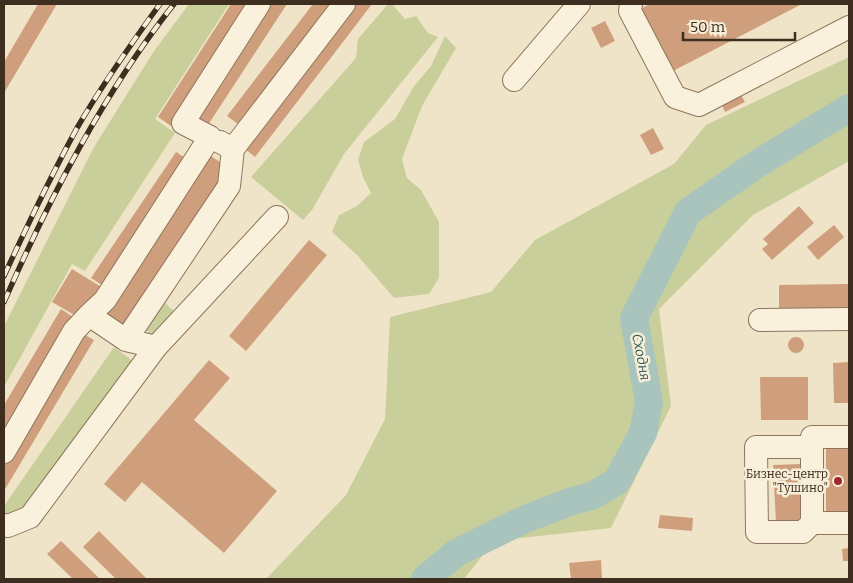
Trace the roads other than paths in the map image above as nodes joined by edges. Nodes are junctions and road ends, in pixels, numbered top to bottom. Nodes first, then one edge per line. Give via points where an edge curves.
1 (259, 4) edge
2 (344, 4) edge
3 (579, 4) edge
4 (631, 4) edge
5 (849, 27) edge
6 (514, 80) dead end
7 (210, 137) junction
8 (233, 148) junction
9 (277, 217) dead end
10 (89, 315) junction
11 (849, 319) edge
12 (760, 320) dead end
13 (126, 340) junction
14 (156, 346) junction
15 (849, 437) edge
16 (812, 447) junction
17 (4, 452) edge
18 (812, 523) junction
19 (849, 523) edge
20 (4, 525) edge

1 - 7 lane via 182,123
2 - 8 lane
3 - 6 lane
4 - 5 lane via 630,11 675,97 699,105
7 - 8 lane
7 - 10 lane via 105,300
8 - 13 lane via 229,186
9 - 14 lane
10 - 13 lane
10 - 17 lane via 74,331
11 - 12 lane
13 - 14 lane
14 - 20 lane via 30,517
15 - 16 lane via 812,437
16 - 18 lane
16 - 18 lane via 756,448 757,532 803,532
18 - 19 lane

